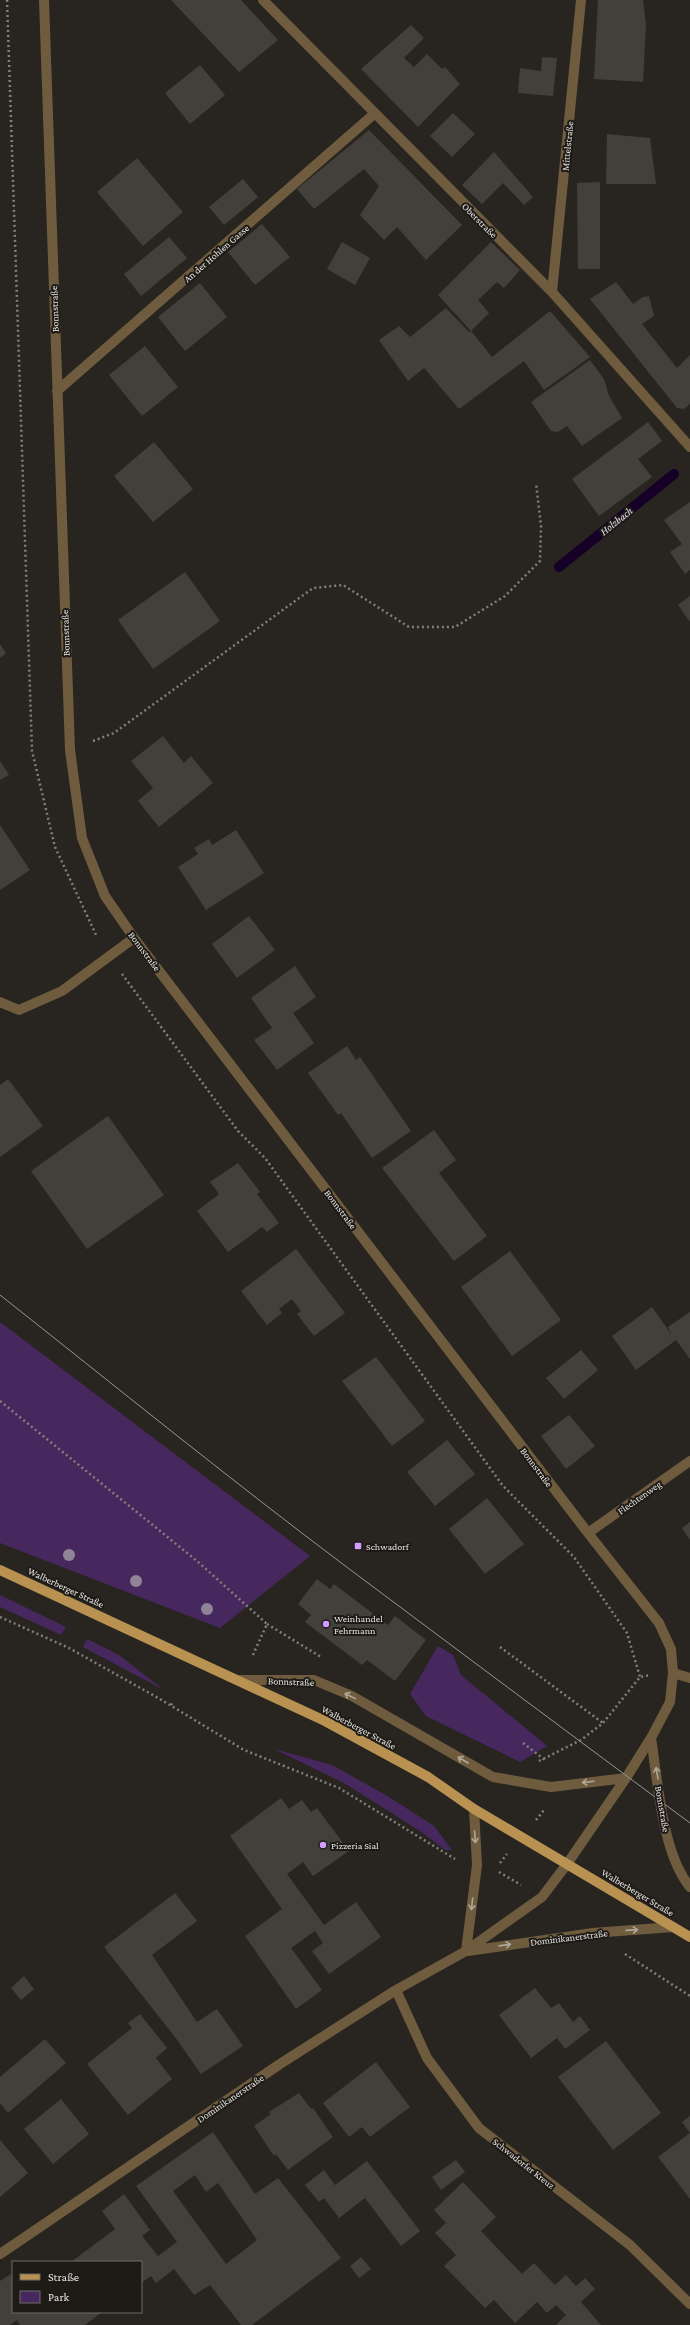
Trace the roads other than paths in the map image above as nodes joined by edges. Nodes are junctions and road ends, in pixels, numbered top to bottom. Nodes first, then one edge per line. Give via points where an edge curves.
1 (44, 0) edge
2 (263, 0) edge
3 (581, 0) edge
4 (374, 114) junction
5 (552, 292) junction
6 (57, 391) junction
7 (688, 441) edge
8 (134, 938) junction
9 (0, 1002) edge
10 (690, 1461) edge
11 (588, 1534) junction
12 (0, 1570) edge
13 (673, 1673) junction
14 (690, 1678) edge
15 (241, 1680) junction
16 (651, 1738) junction
17 (626, 1778) junction
18 (474, 1809) junction
19 (567, 1864) junction
20 (690, 1888) edge
21 (673, 1927) junction
22 (690, 1937) edge
23 (466, 1951) junction
24 (396, 1990) junction
25 (1, 2250) edge
26 (690, 2304) edge

1 - 6 street, Bonnstraße
2 - 4 street, Oberstraße
3 - 5 street, Mittelstraße
4 - 5 street, Oberstraße
4 - 6 street, An der Hohlen Gasse
5 - 7 street, Oberstraße
6 - 8 street, Bonnstraße via 70,750 82,838 105,896
8 - 9 street via 62,991 19,1010
8 - 11 street, Bonnstraße
10 - 11 street, Flechtenweg
11 - 13 street, Bonnstraße via 659,1623 671,1649
12 - 15 main road, Walberberger Straße
13 - 14 street
13 - 16 street, Bonnstraße via 670,1702
17 -> 15 street, Bonnstraße via 551,1787 493,1777 352,1696 314,1680
15 - 18 main road, Walberberger Straße via 325,1721 428,1777
16 - 17 street, Bonnstraße
20 -> 16 street, Bonnstraße via 682,1878 668,1842
17 - 19 street, Bonnstraße
18 - 19 main road, Walberberger Straße
18 -> 23 street via 477,1866
19 - 21 main road, Walberberger Straße
19 - 23 street, Dominikanerstraße via 542,1897
21 - 22 main road, Walberberger Straße
23 -> 21 street, Dominikanerstraße via 593,1932
23 - 24 street, Dominikanerstraße
24 - 25 street, Dominikanerstraße
24 - 26 street, Schwadorfer Kreuz via 428,2058 479,2128 630,2245

